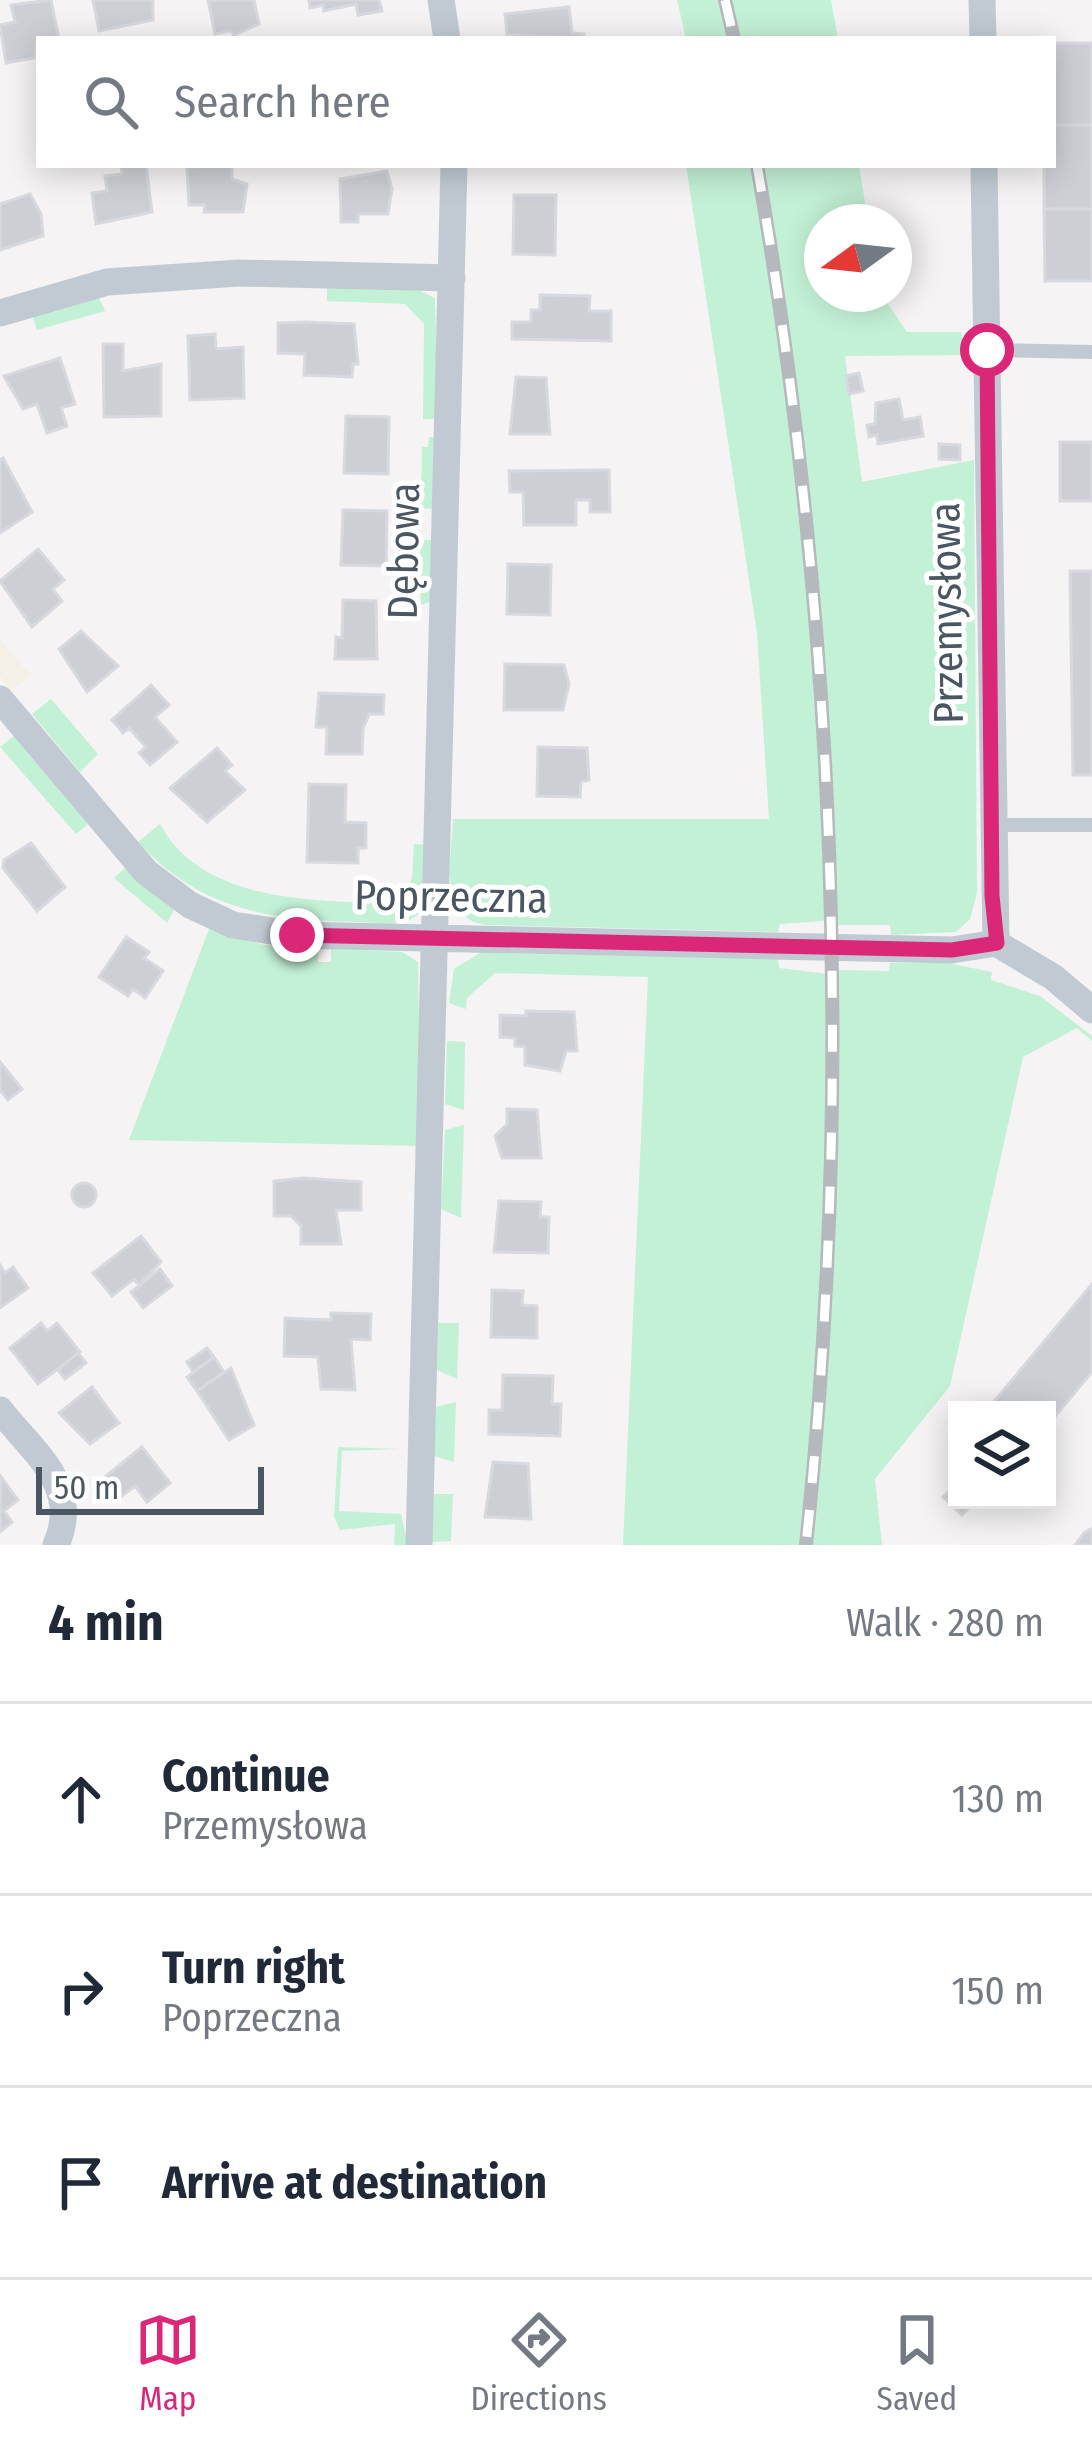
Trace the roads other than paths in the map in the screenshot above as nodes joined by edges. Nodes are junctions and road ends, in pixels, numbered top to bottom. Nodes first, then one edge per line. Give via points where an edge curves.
1 (441, 0) edge
2 (982, 0) edge
3 (447, 36) edge
4 (983, 36) edge
5 (454, 168) edge
6 (984, 168) edge
7 (452, 278) junction
8 (0, 313) edge
9 (987, 350) junction
10 (1092, 352) edge
11 (0, 699) edge
12 (992, 825) junction
13 (1092, 825) edge
14 (437, 939) junction
15 (997, 943) junction
16 (1092, 1010) edge
17 (0, 1410) edge
18 (56, 1545) edge
19 (419, 1545) edge

1 - 3 street
2 - 4 street
5 - 7 street, Dębowa
6 - 9 street, Przemysłowa
7 - 8 street via 239,273 107,282
7 - 14 street, Dębowa
9 - 10 lane
9 - 12 street, Przemysłowa
11 - 14 street, Poprzeczna via 146,872 190,905 273,933
12 - 13 lane
12 - 15 street, Przemysłowa
14 - 15 street, Poprzeczna via 952,950
14 - 19 street, Dębowa
15 - 16 street
17 - 18 street via 62,1490 68,1508

